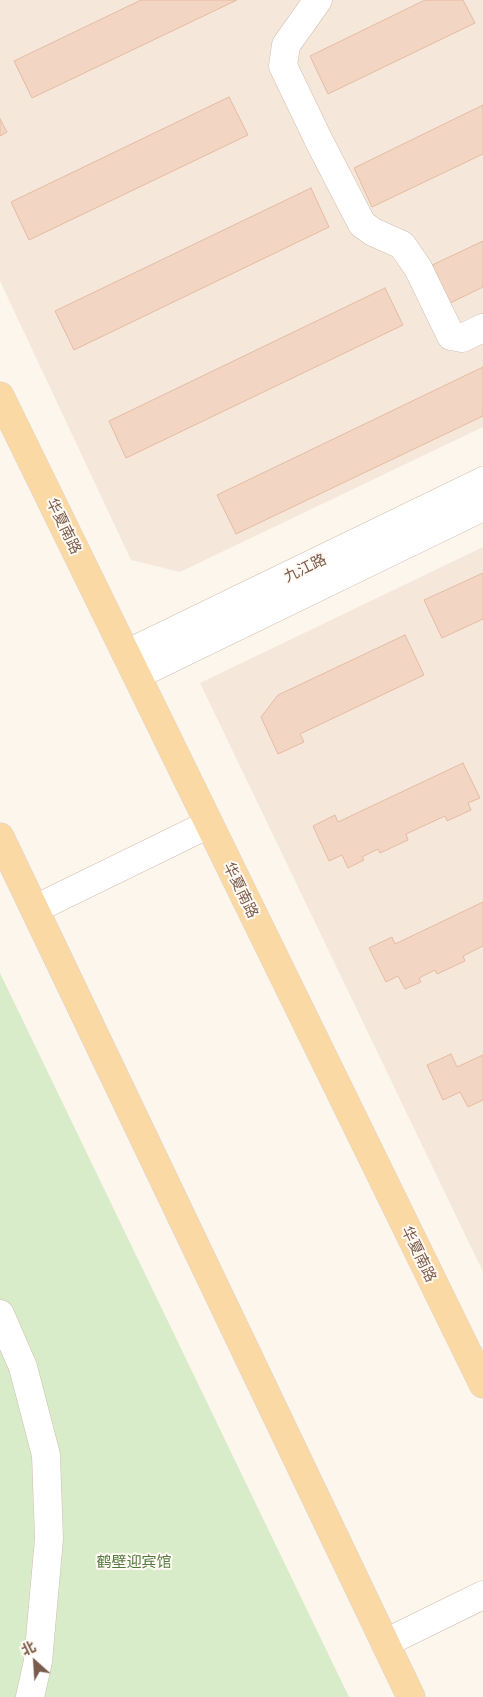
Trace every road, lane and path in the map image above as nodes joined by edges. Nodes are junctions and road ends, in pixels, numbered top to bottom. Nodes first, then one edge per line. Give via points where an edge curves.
1 (318, 0) edge
2 (483, 328) edge
3 (0, 396) edge
4 (483, 481) edge
5 (483, 507) edge
6 (131, 665) junction
7 (209, 824) junction
8 (0, 837) edge
9 (34, 909) junction
10 (0, 1314) edge
11 (483, 1384) edge
12 (483, 1595) edge
13 (385, 1643) junction
14 (30, 1697) edge
15 (411, 1697) edge

1 - 2 street via 286,45 284,66 320,143 362,224 402,245 418,268 450,336 462,338
3 - 6 main road, 华夏南路
4 - 6 street, 九江路
5 - 6 street, 九江路
6 - 7 main road, 华夏南路
7 - 9 street
7 - 11 main road, 华夏南路
8 - 9 main road
9 - 13 main road
10 - 14 street via 23,1367 46,1455 49,1539 38,1661
12 - 13 street
13 - 15 main road

